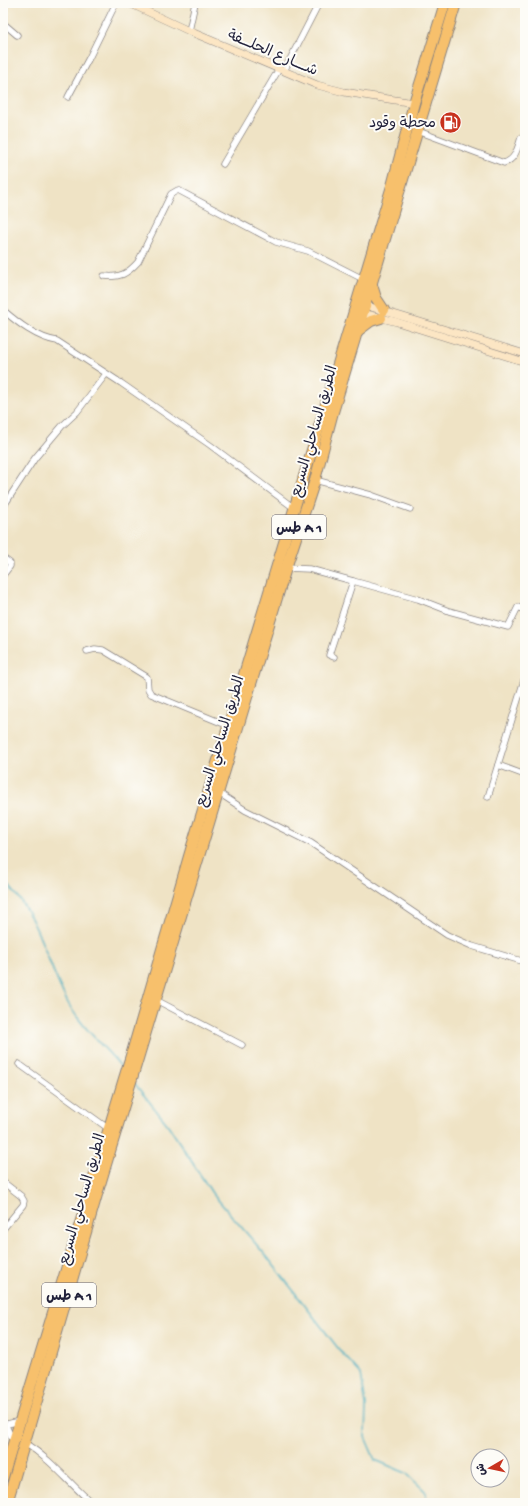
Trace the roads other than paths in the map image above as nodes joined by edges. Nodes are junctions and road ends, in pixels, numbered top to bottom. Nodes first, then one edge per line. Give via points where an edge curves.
1 (116, 3) edge
2 (129, 3) edge
3 (195, 3) edge
4 (319, 3) edge
5 (445, 3) edge
6 (456, 3) edge
7 (3, 23) edge
8 (189, 31) junction
9 (17, 35) dead end
10 (282, 70) junction
11 (68, 96) dead end
12 (414, 103) junction
13 (418, 131) junction
14 (521, 138) dead end
15 (223, 164) dead end
16 (104, 276) dead end
17 (368, 281) junction
18 (360, 308) junction
19 (3, 310) edge
20 (383, 314) junction
21 (359, 330) junction
22 (439, 331) junction
23 (525, 354) edge
24 (525, 362) edge
25 (106, 374) junction
26 (315, 480) junction
27 (3, 507) edge
28 (294, 508) junction
29 (410, 509) dead end
30 (3, 558) edge
31 (286, 568) junction
32 (3, 575) edge
33 (353, 581) junction
34 (525, 610) edge
35 (87, 651) dead end
36 (334, 657) dead end
37 (525, 677) edge
38 (229, 726) junction
39 (498, 765) junction
40 (525, 774) edge
41 (219, 793) junction
42 (488, 797) dead end
43 (525, 962) edge
44 (156, 1000) junction
45 (242, 1045) dead end
46 (137, 1050) junction
47 (19, 1064) dead end
48 (126, 1085) junction
49 (109, 1129) junction
50 (3, 1182) edge
51 (3, 1230) edge
52 (20, 1421) junction
53 (3, 1425) edge
54 (14, 1442) junction
55 (25, 1443) junction
56 (3, 1477) edge
57 (7, 1503) edge
58 (92, 1503) edge

1 - 11 street
2 - 8 street, شــــارع الحلـــفة
3 - 8 street
4 - 10 street
5 - 12 highway, الطريق الساحلي السريع / طس A 1
6 - 13 highway, الطريق الساحلي السريع / طس A 1
7 - 9 street
8 - 10 street, شــــارع الحلـــفة
10 - 12 street, شــــارع الحلـــفة via 317,85 344,92
10 - 15 street
12 - 17 highway, الطريق الساحلي السريع / طس A 1
13 - 14 street via 504,164 515,156
13 - 17 highway, الطريق الساحلي السريع / طس A 1
16 - 17 street via 115,277 135,266 171,194 178,190 276,242 308,251
17 - 18 highway, الطريق الساحلي السريع / طس A 1
17 - 20 highway
18 - 20 street
18 - 21 highway, الطريق الساحلي السريع / طس A 1
18 - 28 highway, الطريق الساحلي السريع / طس A 1
19 - 25 street via 33,332 48,340 57,341
20 - 21 highway
20 - 22 street
21 - 26 highway, الطريق الساحلي السريع / طس A 1
22 - 23 street
22 - 24 street
25 - 27 street via 77,412 35,458
25 - 28 street via 210,445
26 - 29 street
26 - 31 highway, الطريق الساحلي السريع / طس A 1
28 - 38 highway, الطريق الساحلي السريع / طس A 1
30 - 32 street via 10,563
31 - 33 street via 309,569
31 - 41 highway, الطريق الساحلي السريع / طس A 1
33 - 34 street via 508,627 518,607
33 - 36 street via 329,655
35 - 38 street via 103,650 147,677 151,694
37 - 39 street
38 - 46 highway, الطريق الساحلي السريع / طس A 1 via 192,846
39 - 40 street
39 - 42 street
41 - 43 street via 244,810 311,843 447,935 472,946
41 - 44 highway, الطريق الساحلي السريع / طس A 1
44 - 45 street
44 - 46 highway, الطريق الساحلي السريع / طس A 1
46 - 48 highway
47 - 49 street
48 - 49 highway, الطريق الساحلي السريع / طس A 1
48 - 55 highway, الطريق الساحلي السريع / طس A 1
49 - 52 highway, الطريق الساحلي السريع / طس A 1
50 - 51 street via 22,1196 24,1201
52 - 53 street
52 - 54 highway, الطريق الساحلي السريع / طس A 1
53 - 54 street
54 - 56 highway, الطريق الساحلي السريع / طس A 1
55 - 57 highway, الطريق الساحلي السريع / طس A 1
55 - 58 street via 59,1469

